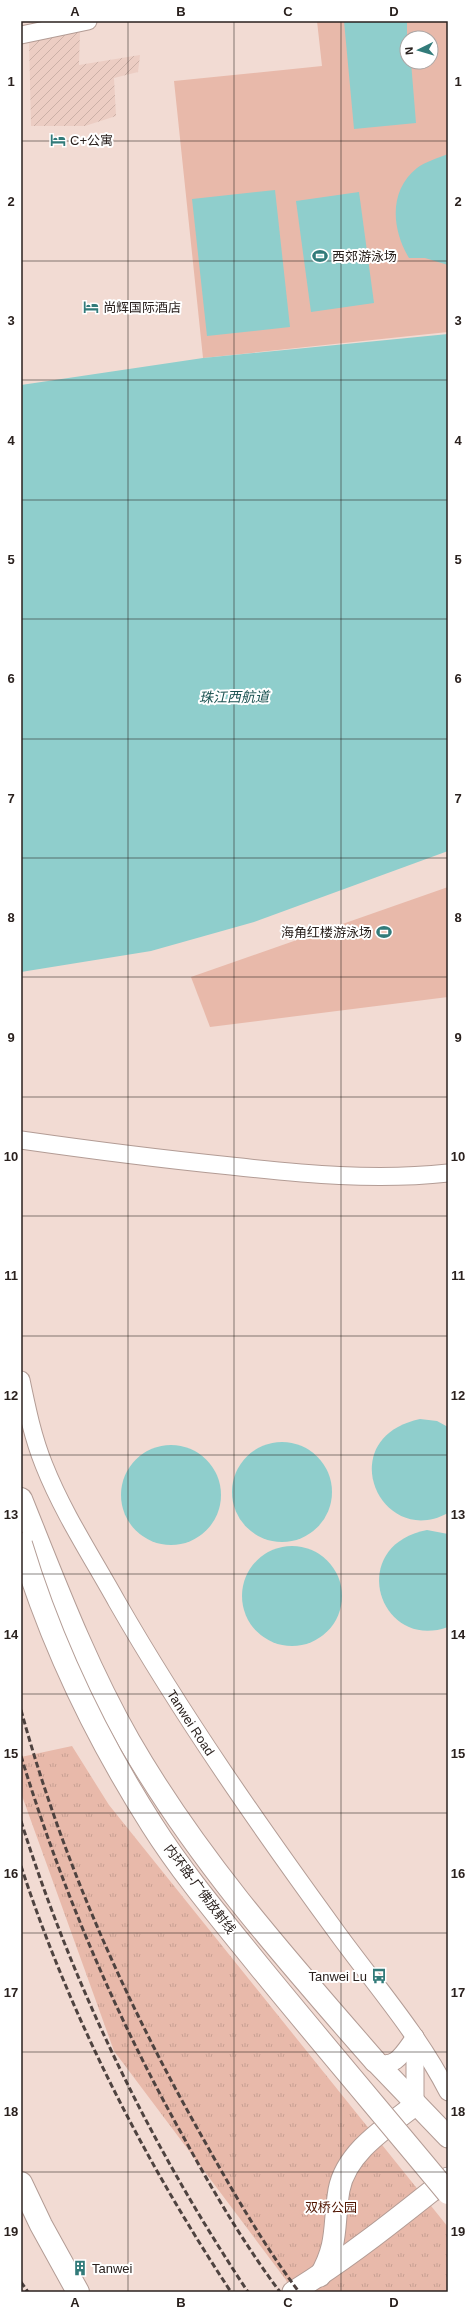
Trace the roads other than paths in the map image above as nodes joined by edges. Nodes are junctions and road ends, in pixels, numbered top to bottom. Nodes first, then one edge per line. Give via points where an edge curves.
1 (88, 21) edge
2 (21, 35) edge
3 (21, 1140) edge
4 (448, 1173) edge
5 (21, 1380) edge
6 (21, 1499) edge
7 (21, 1544) edge
8 (415, 2036) junction
9 (375, 2061) junction
10 (448, 2092) edge
11 (415, 2105) junction
12 (448, 2126) edge
13 (448, 2137) edge
14 (448, 2178) edge
15 (21, 2183) edge
16 (448, 2192) edge
17 (320, 2276) junction
18 (78, 2292) edge
19 (293, 2292) edge

1 - 2 street
3 - 4 street via 117,1154 301,1174 360,1177
5 - 8 street, Tanwei Road via 33,1432 58,1497 128,1620 172,1693 241,1797
6 - 9 highway via 90,1666 129,1741 186,1832 265,1935
7 - 16 highway, 内环路-广佛放射线, bridge via 54,1639 71,1677 119,1770 153,1826 231,1931
8 - 9 street via 391,2064
8 - 10 street, Tanwei Road
8 - 11 street
9 - 11 main road
11 - 12 main road
11 - 13 main road
11 - 17 main road via 362,2148 344,2176 339,2190 332,2252
14 - 17 main road via 394,2222
15 - 18 highway
17 - 19 main road

